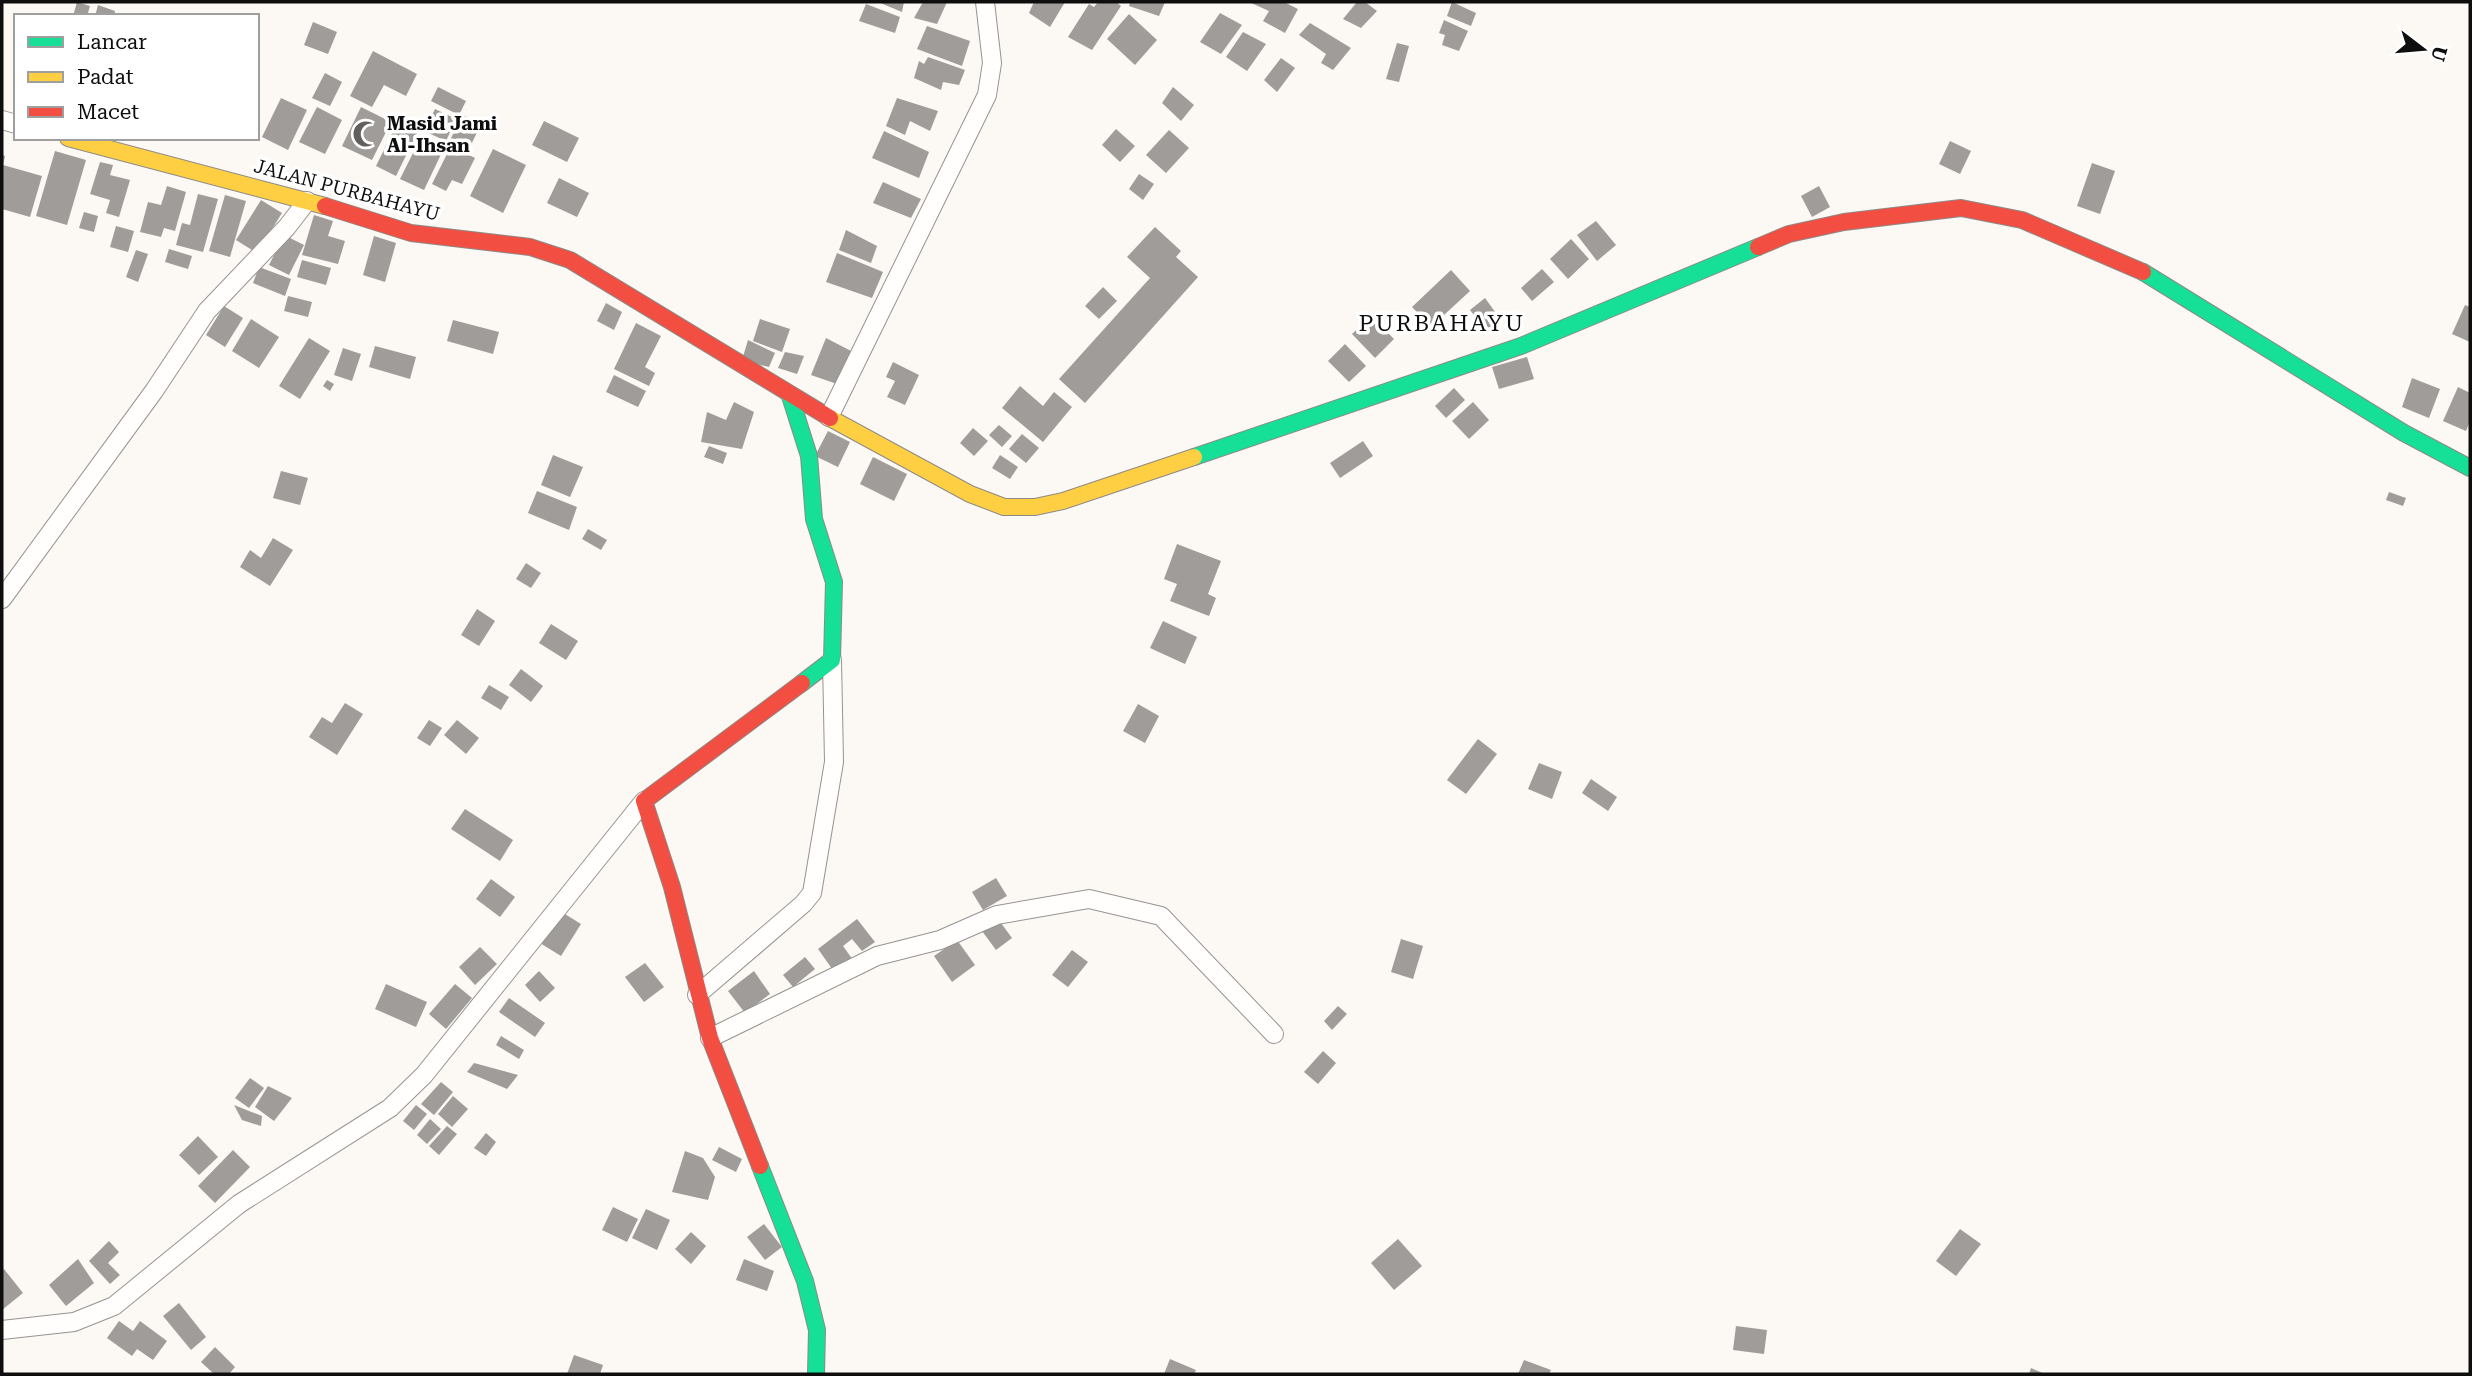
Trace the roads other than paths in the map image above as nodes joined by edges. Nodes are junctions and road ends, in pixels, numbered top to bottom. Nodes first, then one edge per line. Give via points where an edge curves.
1 (985, 2) edge
2 (76, 140) edge
3 (307, 201) junction
4 (790, 396) junction
5 (829, 417) junction
6 (2470, 468) edge
7 (2, 599) edge
8 (832, 660) junction
9 (644, 801) junction
10 (697, 995) junction
11 (1273, 1034) dead end
12 (710, 1038) junction
13 (2, 1330) edge
14 (816, 1374) edge

1 - 5 street via 992,63 987,95
2 - 3 street, JALAN PURBAHAYU
3 - 4 street, JALAN PURBAHAYU via 411,233 530,247 570,260
3 - 7 street via 207,311
4 - 5 street, JALAN PURBAHAYU
4 - 8 street via 809,456 814,519 834,582
5 - 6 street, JALAN PURBAHAYU via 970,494 1003,507 1035,507 1521,346 1789,234 1844,222 1961,208 2022,220 2129,263 2404,433
8 - 9 street
8 - 10 street via 834,762 811,893
9 - 10 street via 673,887
9 - 13 street via 424,1075 390,1108 239,1205 114,1306 74,1322
10 - 12 street
11 - 12 street via 1161,916 1089,899 997,915 940,940 877,956
12 - 14 street via 805,1281 817,1330

